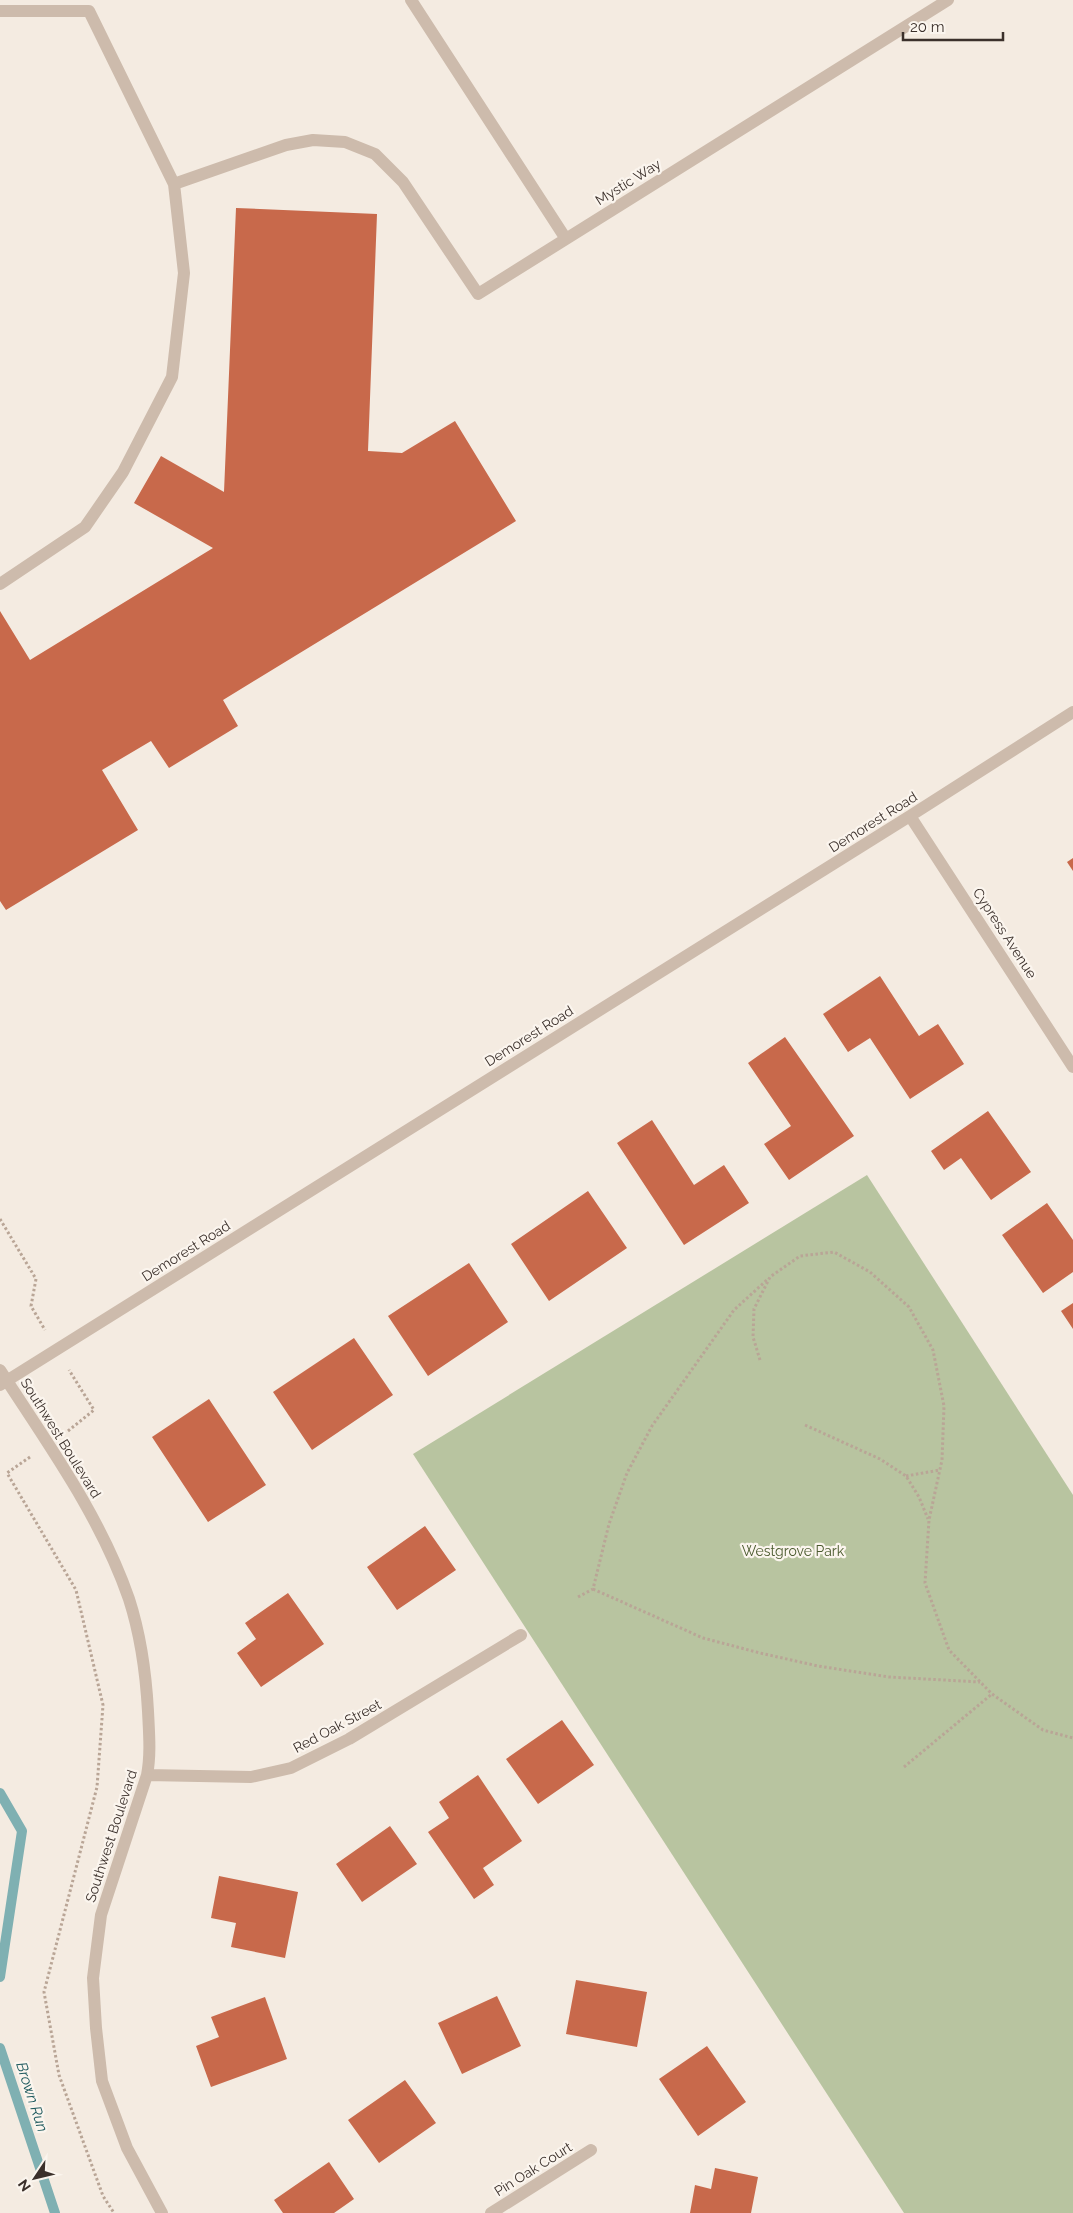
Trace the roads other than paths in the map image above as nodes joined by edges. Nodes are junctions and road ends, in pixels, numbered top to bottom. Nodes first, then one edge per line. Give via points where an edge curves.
1 (411, 0) edge
2 (948, 0) edge
3 (90, 6) edge
4 (0, 11) edge
5 (174, 184) junction
6 (566, 239) junction
7 (0, 584) edge
8 (1073, 712) edge
9 (910, 816) junction
10 (1073, 1067) edge
11 (2, 1378) edge
12 (521, 1635) dead end
13 (147, 1776) junction
14 (591, 2150) dead end
15 (162, 2213) edge
16 (491, 2213) edge

1 - 6 street
2 - 6 street, Mystic Way
3 - 4 street
3 - 5 street
5 - 6 street, Mystic Way via 286,145 313,140 345,142 376,154 403,182 478,294
5 - 7 street via 184,273 172,377 123,472 85,527
8 - 9 street, Demorest Road
9 - 10 street, Cypress Avenue
9 - 11 street, Demorest Road via 57,1350
11 - 13 street, Southwest Boulevard via 90,1511 129,1600 146,1678 150,1760
12 - 13 street, Red Oak Street via 349,1739 291,1768 251,1777
13 - 15 street, Southwest Boulevard via 101,1915 93,1978 102,2081 128,2148
14 - 16 street, Pin Oak Court

